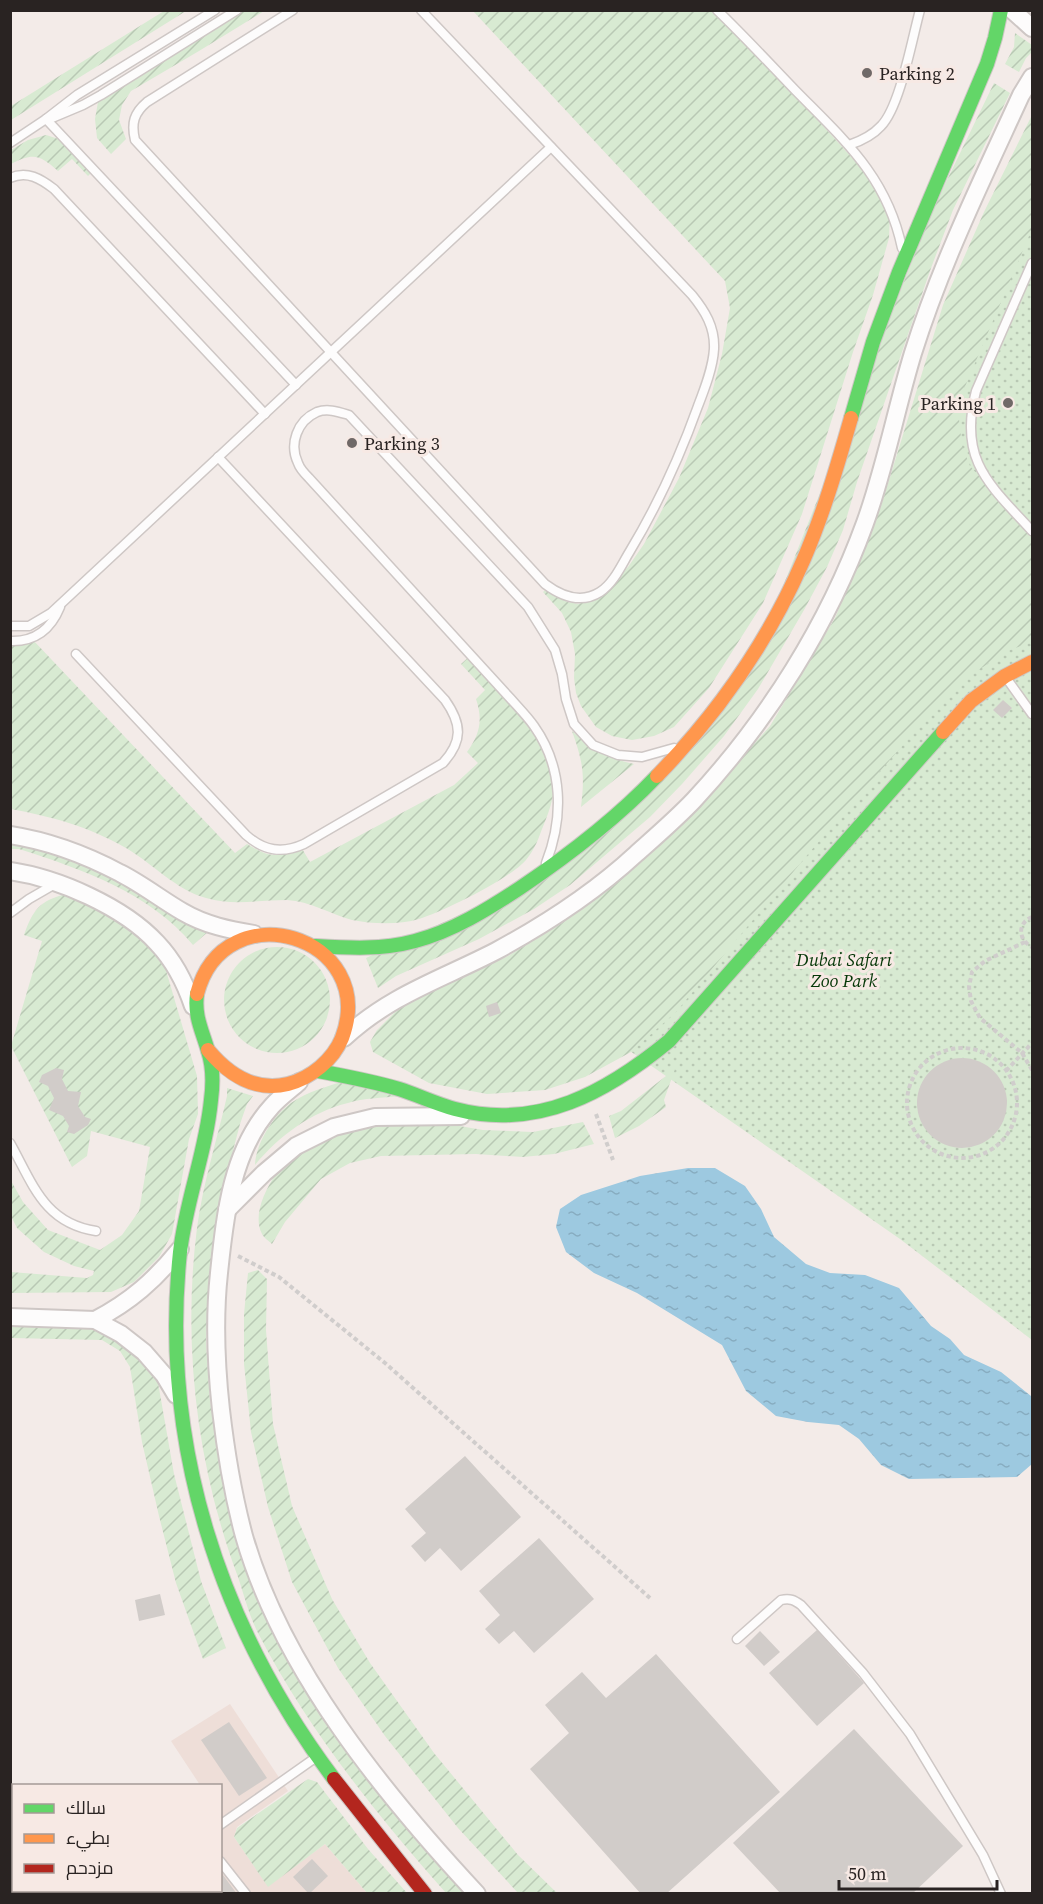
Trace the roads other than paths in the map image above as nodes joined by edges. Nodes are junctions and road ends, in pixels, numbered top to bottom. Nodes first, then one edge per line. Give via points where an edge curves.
1 (215, 10) edge
2 (237, 10) edge
3 (293, 10) edge
4 (421, 10) edge
5 (710, 10) edge
6 (717, 10) edge
7 (920, 10) edge
8 (1001, 10) edge
9 (1012, 10) edge
10 (728, 20) junction
11 (1032, 28) edge
12 (1032, 77) edge
13 (46, 119) junction
14 (10, 143) edge
15 (849, 145) junction
16 (551, 147) junction
17 (10, 178) edge
18 (904, 259) junction
19 (1032, 263) edge
20 (330, 353) junction
21 (296, 385) junction
22 (265, 414) junction
23 (218, 457) junction
24 (1032, 531) edge
25 (61, 604) junction
26 (10, 626) edge
27 (10, 641) edge
28 (75, 654) dead end
29 (1032, 662) edge
30 (1005, 676) junction
31 (1032, 714) edge
32 (690, 740) junction
33 (10, 836) edge
34 (10, 871) edge
35 (541, 875) junction
36 (58, 883) junction
37 (10, 913) edge
38 (255, 934) junction
39 (315, 946) junction
40 (195, 1011) junction
41 (344, 1038) junction
42 (208, 1050) junction
43 (318, 1071) junction
44 (300, 1081) junction
45 (489, 1115) junction
46 (10, 1143) edge
47 (226, 1211) junction
48 (96, 1231) dead end
49 (180, 1248) junction
50 (10, 1317) edge
51 (94, 1320) junction
52 (179, 1401) junction
53 (737, 1639) dead end
54 (318, 1756) junction
55 (222, 1824) edge
56 (222, 1863) edge
57 (246, 1893) edge
58 (425, 1893) edge
59 (477, 1893) edge
60 (1001, 1893) edge

1 - 13 lane via 77,95
2 - 13 lane via 101,95
3 - 20 lane via 147,102 139,108 132,129 141,149
4 - 16 lane
5 - 10 lane
6 - 10 lane
7 - 15 lane via 892,112 881,127
8 - 18 street via 992,53
9 - 11 street
10 - 15 lane
12 - 41 street via 944,265 913,354 865,523 833,599 794,671 753,729 693,801 633,857 567,908 497,950 380,1008
13 - 14 lane
13 - 21 lane
15 - 18 lane via 886,198 898,228
16 - 20 lane
16 - 20 lane via 692,295 705,310 712,329 714,349 710,368 680,457 641,533 600,592 571,598 545,584
17 - 22 lane via 31,175 54,189
18 - 32 street via 874,339 828,498 802,564 771,626 740,675
19 - 24 lane via 970,413 975,457 985,478
20 - 21 lane
21 - 22 lane
22 - 23 lane
23 - 25 lane
23 - 28 lane via 445,699 458,725 458,740 452,753 443,763 304,844 280,851 267,849 246,835
25 - 26 lane via 29,626
25 - 27 lane via 49,627 40,634
29 - 30 street
30 - 31 lane
30 - 45 street via 971,701 669,1041 645,1062 590,1096 558,1109 524,1115
32 - 35 street via 646,790 596,835
32 - 35 lane via 667,752 642,757 618,755 593,745 574,724 555,650 528,607 349,415 334,410 318,412 305,420 296,433 298,465 535,728 552,762 559,800 555,839
33 - 38 street via 76,852 122,874 185,913 207,923
34 - 36 street
35 - 39 street via 447,929 405,944 360,950
36 - 37 lane
36 - 40 street via 99,901 157,942 173,962
38 - 39 street via 296,936
38 - 40 street via 219,954 206,971
39 - 41 street via 342,977 349,1018
40 - 42 street
41 - 43 street
42 - 44 street via 239,1078 259,1085 280,1086
42 - 49 street via 211,1107
43 - 44 street
43 - 45 street via 378,1083 453,1109
44 - 47 street via 272,1107 250,1138
45 - 47 street via 375,1118 334,1127 296,1146
46 - 48 lane via 47,1207 69,1224
47 - 59 street via 216,1295 216,1344 227,1466 245,1538 271,1607 304,1673 397,1803
49 - 51 street via 142,1290
49 - 52 street via 176,1350
50 - 51 street
51 - 52 street via 144,1352
52 - 54 street via 192,1477 212,1551 240,1623 276,1691
53 - 60 lane via 781,1600 795,1600 801,1605 863,1673 910,1734 983,1855
54 - 55 lane
54 - 58 street
56 - 57 lane

